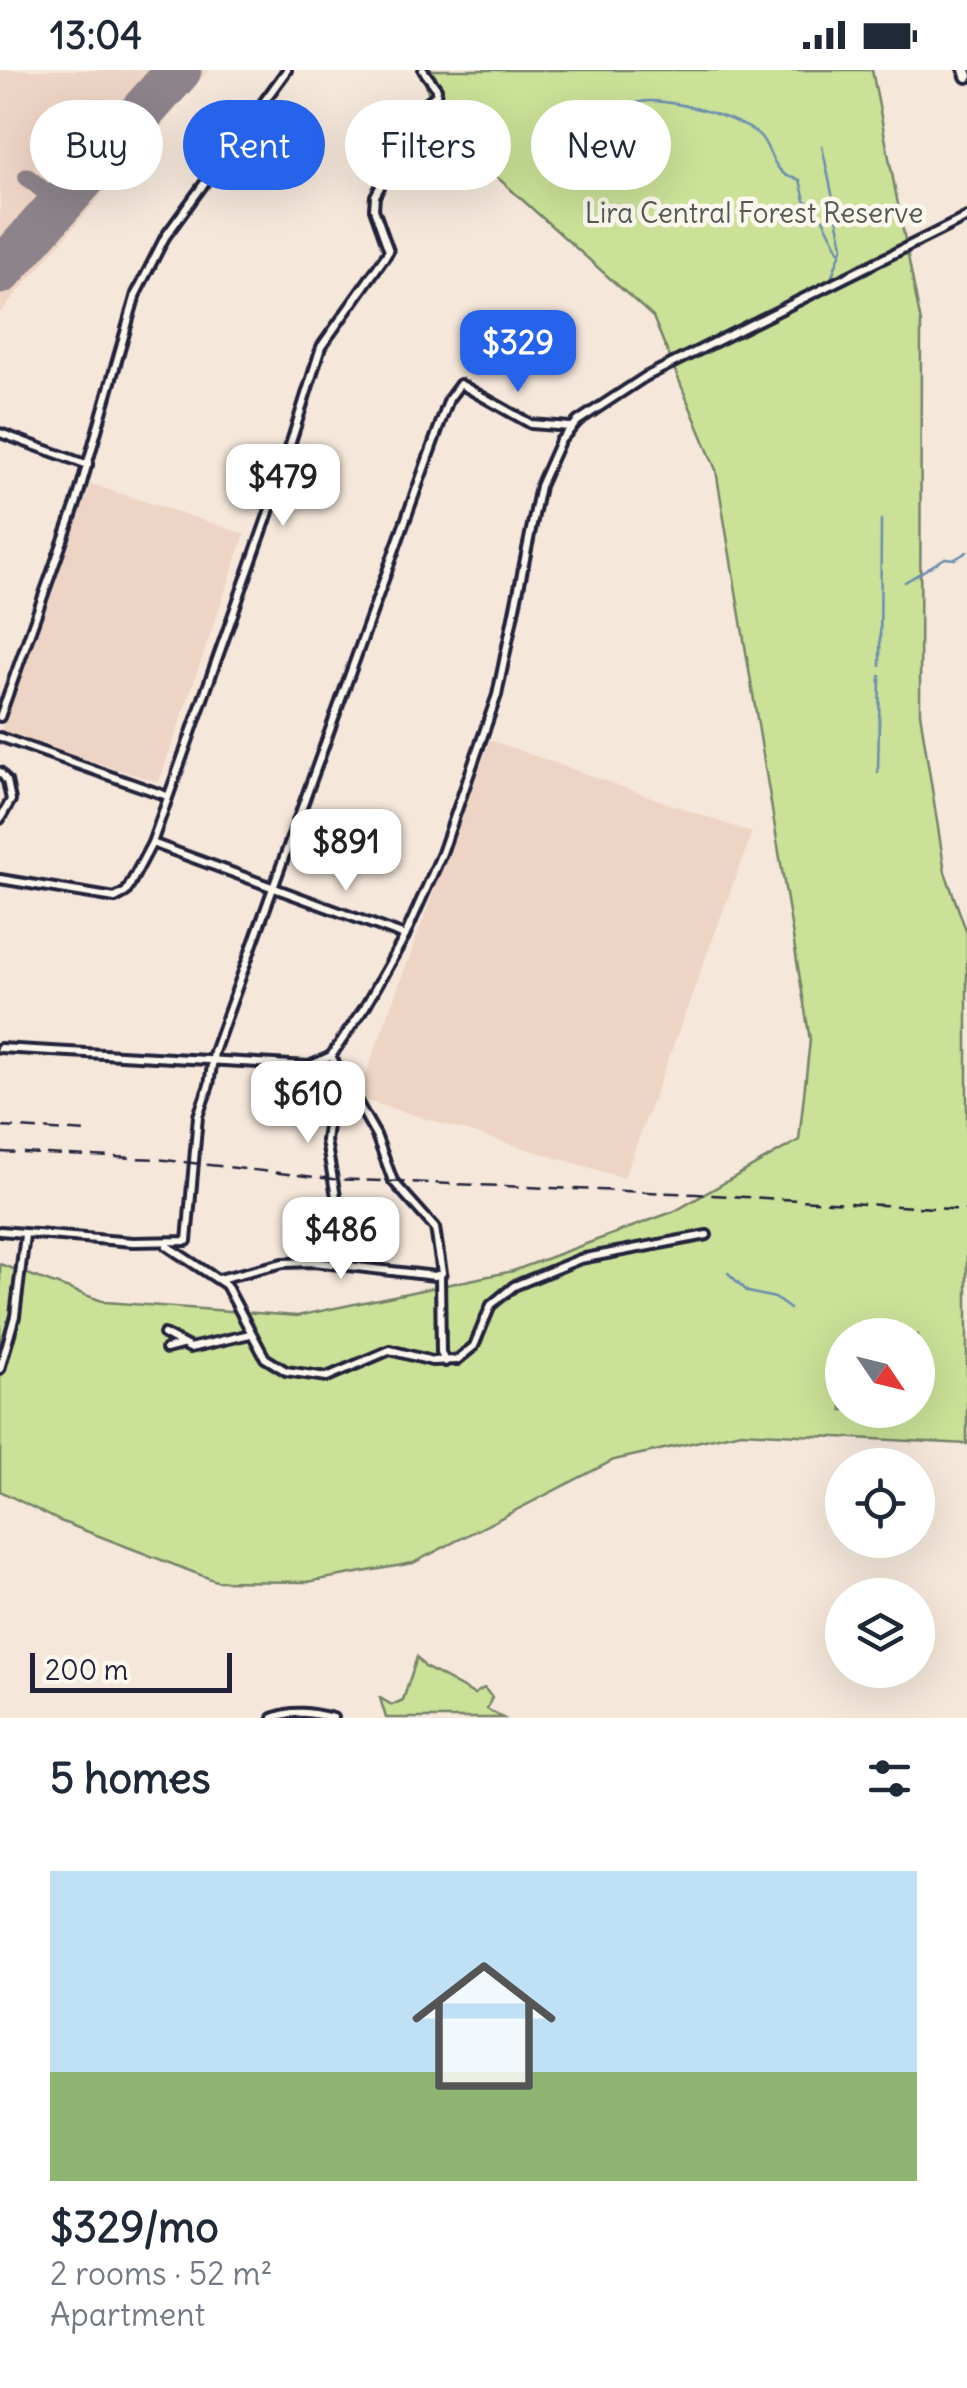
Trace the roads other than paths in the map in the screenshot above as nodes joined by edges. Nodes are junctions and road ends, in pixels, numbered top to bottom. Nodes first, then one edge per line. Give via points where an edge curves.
1 (287, 70) edge
2 (422, 70) edge
3 (967, 217) edge
4 (571, 427) junction
5 (0, 434) edge
6 (263, 463) dead end
7 (88, 465) junction
8 (283, 470) junction
9 (0, 716) edge
10 (0, 738) edge
11 (0, 772) edge
12 (166, 796) junction
13 (0, 819) edge
14 (152, 843) junction
15 (0, 879) edge
16 (274, 886) junction
17 (405, 936) junction
18 (0, 1048) edge
19 (331, 1056) junction
20 (213, 1061) junction
21 (336, 1067) junction
22 (0, 1231) edge
23 (25, 1235) junction
24 (707, 1235) dead end
25 (161, 1244) junction
26 (314, 1262) junction
27 (440, 1276) junction
28 (219, 1279) junction
29 (164, 1334) dead end
30 (250, 1334) junction
31 (182, 1345) junction
32 (166, 1349) dead end
33 (441, 1352) junction
34 (432, 1361) junction
35 (445, 1362) junction
36 (0, 1370) edge
37 (273, 1718) edge
38 (333, 1718) edge

1 - 7 street via 152,259 125,326
2 - 8 street via 436,95 398,125 388,174 375,196 389,250 325,338
3 - 4 street via 645,377
4 - 16 street via 530,424 460,384 452,392
4 - 17 street via 540,486 492,713
5 - 7 street
6 - 8 street
7 - 9 street
8 - 12 street
10 - 12 street
11 - 13 street via 10,800
12 - 14 street
14 - 15 street via 126,892 115,898
14 - 16 street
16 - 17 street
16 - 20 street
17 - 19 street
18 - 20 street
19 - 20 street via 309,1066
19 - 21 street
20 - 25 street via 198,1116 190,1236
21 - 26 street via 326,1142 341,1224
21 - 27 street via 376,1135 393,1180 434,1228
22 - 23 street
23 - 25 street
23 - 36 street via 18,1303
24 - 35 street via 580,1259 514,1286 491,1305 468,1354
25 - 28 street
26 - 27 street
26 - 28 street
27 - 33 street
28 - 30 street via 240,1306
29 - 31 street
30 - 31 street
30 - 34 street via 266,1358 305,1377 347,1371 390,1350
31 - 32 street
33 - 34 street
33 - 35 street
34 - 35 street
37 - 38 street via 288,1712

